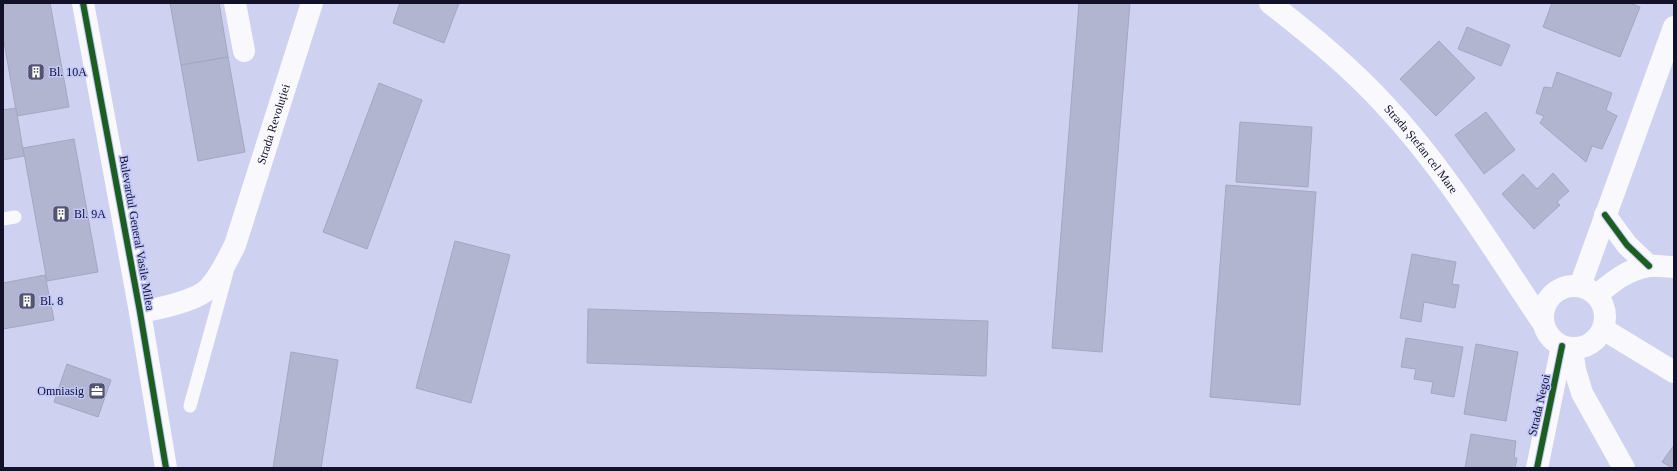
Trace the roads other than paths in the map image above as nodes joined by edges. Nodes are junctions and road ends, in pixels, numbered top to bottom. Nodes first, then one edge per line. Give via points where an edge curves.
1 (83, 3) edge
2 (235, 3) edge
3 (312, 3) edge
4 (1270, 3) edge
5 (1674, 27) edge
6 (244, 51) dead end
7 (1605, 215) junction
8 (235, 245) junction
9 (1649, 266) junction
10 (1674, 267) edge
11 (1588, 291) junction
12 (140, 312) junction
13 (1543, 323) junction
14 (1603, 329) junction
15 (1567, 347) junction
16 (1674, 372) edge
17 (190, 406) dead end
18 (166, 468) edge
19 (1537, 468) edge
20 (1624, 468) edge

1 - 12 main road, Bulevardul General Vasile Milea
2 - 6 main road
3 - 8 main road, Strada Revoluției
4 - 13 main road, Strada Ștefan cel Mare via 1350,69 1421,147
5 - 7 main road
7 - 9 main road via 1627,245
7 - 11 main road
8 - 12 main road, Strada Revoluției via 209,288 201,294 167,308
8 - 17 lane, Strada Revoluției
9 - 10 main road
9 - 11 main road
11 - 13 main road via 1569,286 1560,289 1546,303
11 - 14 main road via 1602,303 1605,311
12 - 18 main road, Bulevardul General Vasile Milea
13 - 15 main road via 1553,341
14 - 15 main road via 1591,344 1582,348
14 - 16 main road
15 - 19 main road, Strada Negoi
15 - 20 main road via 1582,393

